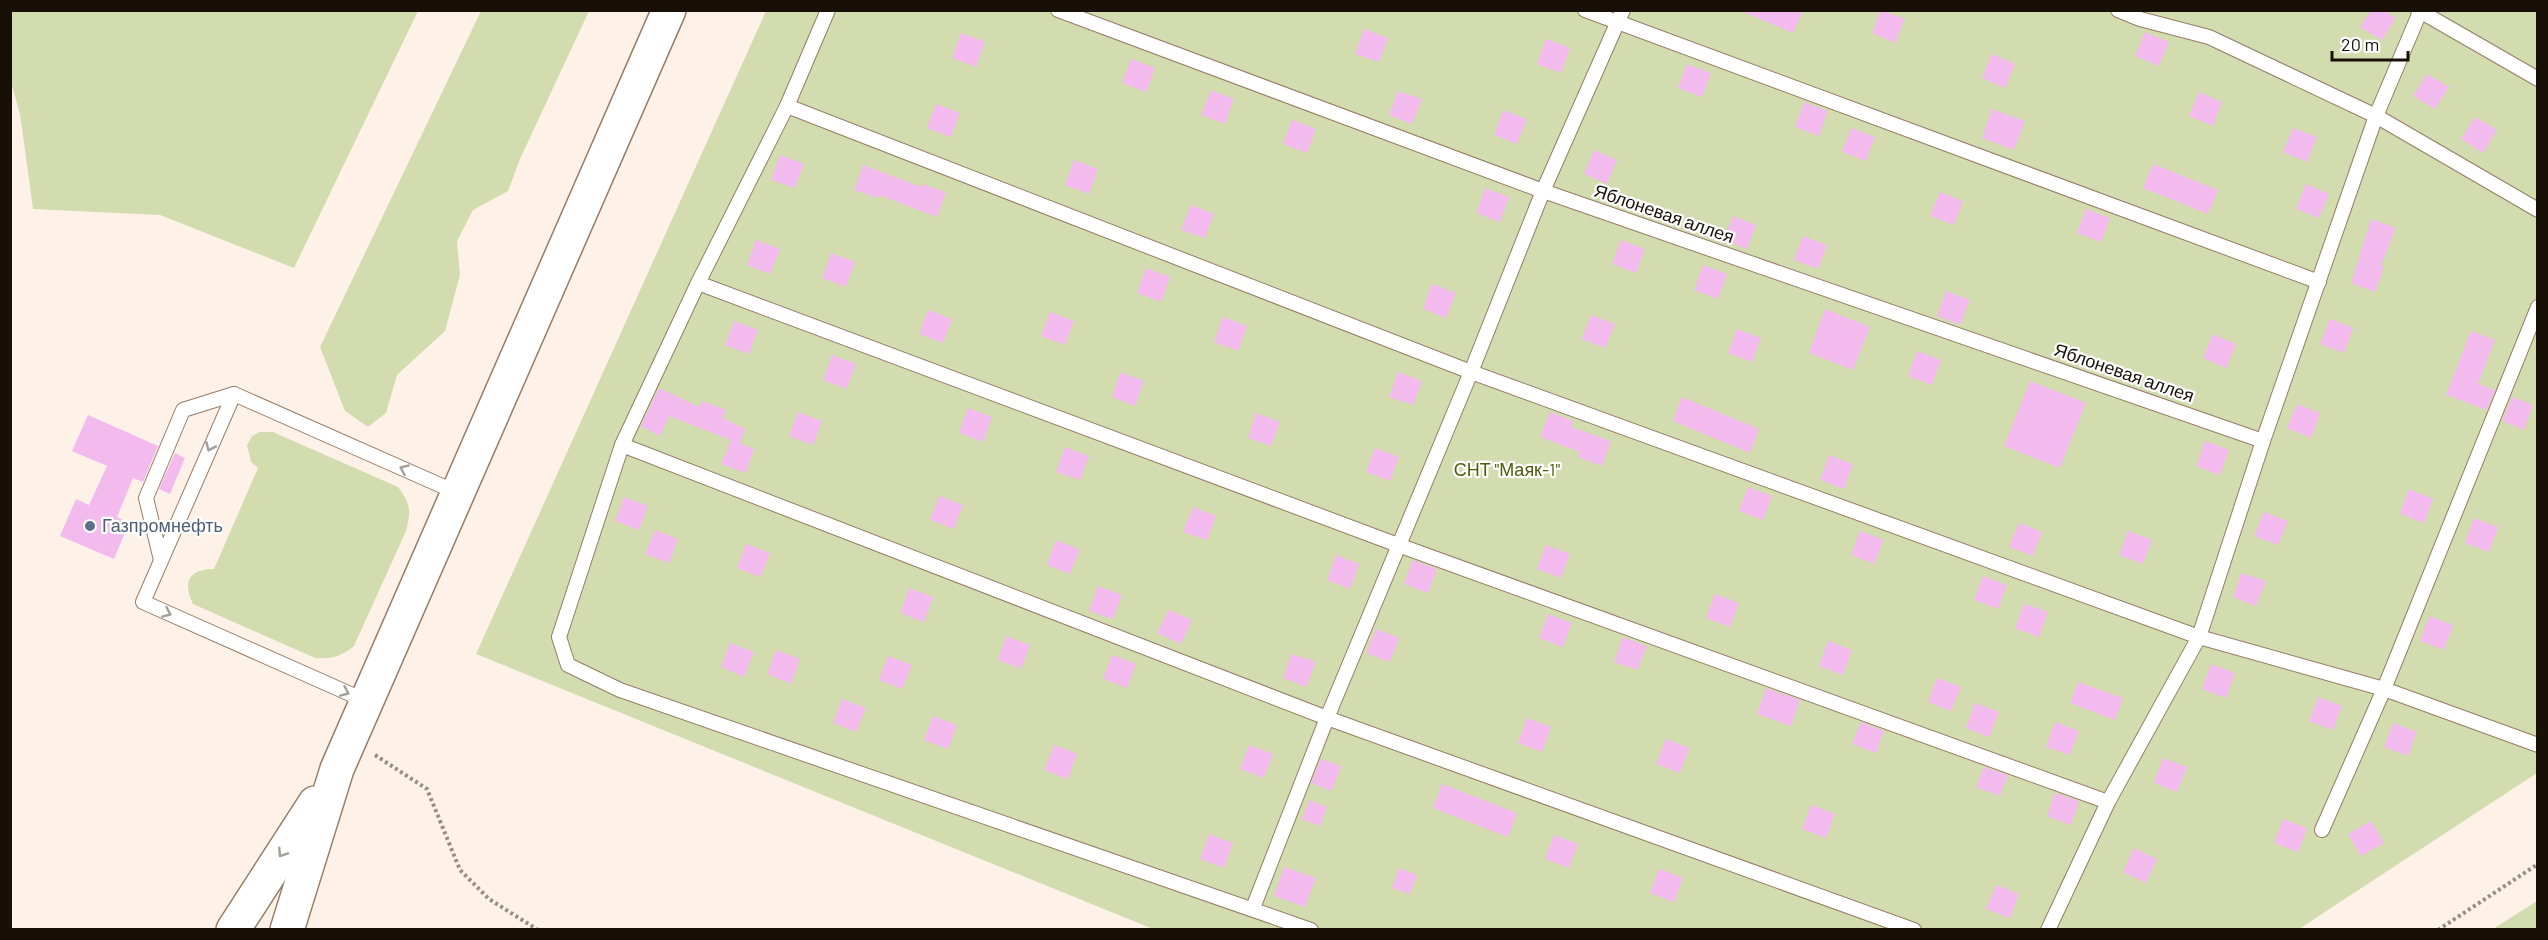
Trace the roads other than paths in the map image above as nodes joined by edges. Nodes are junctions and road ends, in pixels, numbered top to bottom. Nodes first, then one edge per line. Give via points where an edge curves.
1 (669, 10) edge
2 (828, 10) edge
3 (1058, 10) edge
4 (1585, 10) edge
5 (2118, 10) edge
6 (2419, 11) edge
7 (1620, 16) edge
8 (2538, 79) edge
9 (787, 106) junction
10 (2376, 116) junction
11 (1543, 191) junction
12 (2538, 210) edge
13 (2319, 282) junction
14 (698, 283) junction
15 (2538, 307) edge
16 (1471, 372) junction
17 (234, 394) junction
18 (2263, 441) junction
19 (621, 445) junction
20 (458, 493) junction
21 (1398, 545) junction
22 (160, 560) junction
23 (2199, 637) junction
24 (2384, 688) junction
25 (366, 701) junction
26 (1327, 718) junction
27 (2538, 745) edge
28 (337, 769) junction
29 (2109, 802) junction
30 (2322, 830) dead end
31 (1253, 908) junction
32 (233, 930) edge
33 (286, 930) edge
34 (1311, 930) edge
35 (1914, 930) edge
36 (2048, 930) edge

1 - 20 highway
2 - 9 lane
3 - 11 lane, Яблоневая аллея
4 - 7 lane
5 - 10 lane via 2210,37
6 - 8 lane
6 - 10 lane
7 - 11 lane
7 - 13 lane
9 - 14 lane
9 - 16 lane
10 - 12 lane
10 - 13 lane
11 - 16 lane
11 - 18 lane, Яблоневая аллея
13 - 18 lane
14 - 19 lane
14 - 21 lane
15 - 24 lane
16 - 21 lane
16 - 23 lane
20 -> 17 lane
17 -> 22 lane
17 - 22 lane via 183,410 146,498
18 - 23 lane
19 - 26 lane
19 - 31 lane via 559,637 568,665 620,690
20 - 25 highway
21 - 26 lane
21 - 29 lane
22 -> 25 lane via 142,602
23 - 24 lane
23 - 29 lane
24 - 27 lane
24 - 30 lane
25 - 28 highway
26 - 31 lane
26 - 35 lane
28 -> 32 highway
28 - 33 highway
29 - 36 lane
31 - 34 lane

